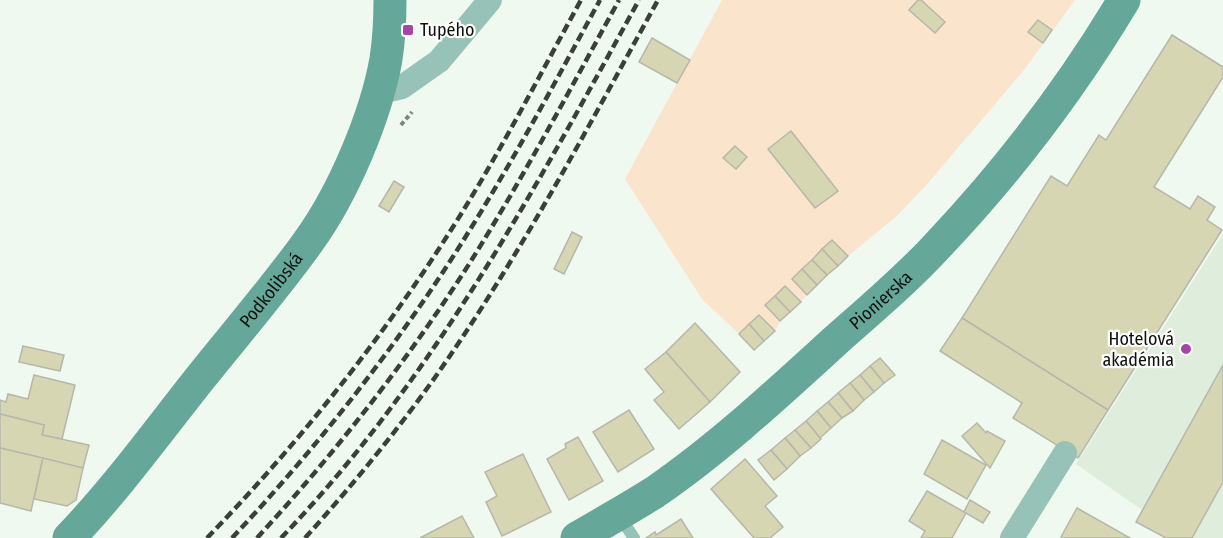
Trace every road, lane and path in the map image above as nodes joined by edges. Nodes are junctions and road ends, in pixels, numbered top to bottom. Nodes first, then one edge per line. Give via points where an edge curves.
1 (390, 0) edge
2 (490, 0) edge
3 (1124, 0) edge
4 (377, 93) junction
5 (1065, 453) dead end
6 (626, 526) edge
7 (69, 538) edge
8 (577, 538) edge
9 (1012, 538) edge

1 - 4 street, Podkolibská via 386,61
2 - 4 street via 439,61 402,87
3 - 6 street, Pionierska via 1053,105 937,247 780,392 654,492
4 - 7 street, Podkolibská via 360,145 310,240
5 - 9 street
6 - 8 street, Pionierska

